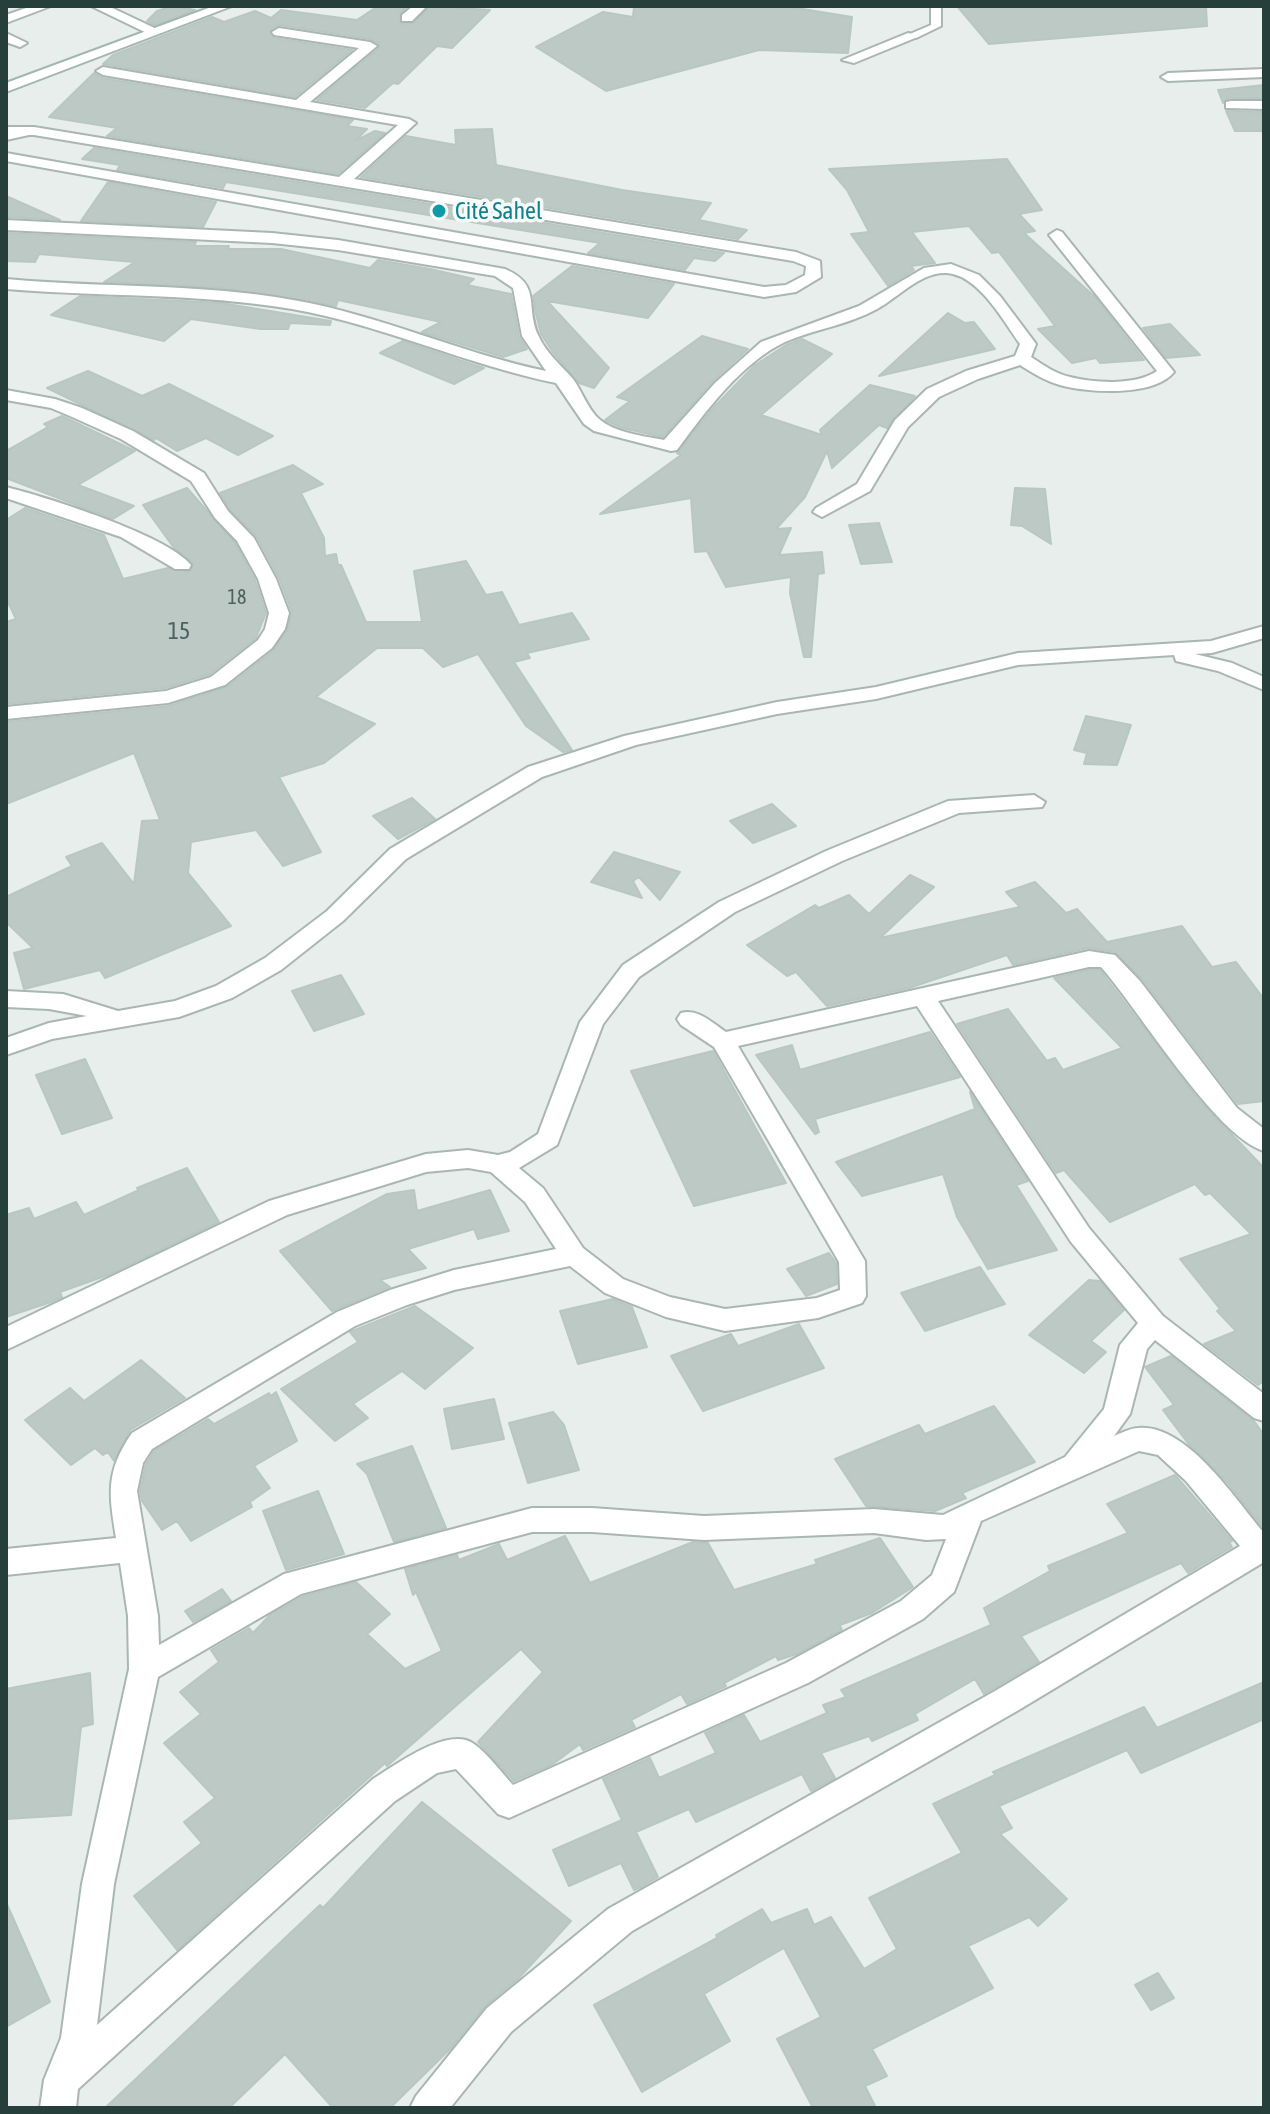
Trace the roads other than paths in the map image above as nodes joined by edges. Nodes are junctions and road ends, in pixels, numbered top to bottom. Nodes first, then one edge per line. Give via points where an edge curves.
1 (45, 6) edge
2 (97, 6) edge
3 (226, 6) edge
4 (421, 6) edge
5 (936, 6) edge
6 (407, 18) dead end
7 (6, 19) edge
8 (156, 32) junction
9 (279, 32) dead end
10 (913, 36) joint
11 (6, 37) edge
12 (20, 43) dead end
13 (849, 60) dead end
14 (103, 71) dead end
15 (1264, 73) edge
16 (1168, 77) dead end
17 (6, 88) edge
18 (299, 104) junction
19 (1231, 105) dead end
20 (1264, 105) edge
21 (6, 134) edge
22 (6, 157) edge
23 (343, 181) junction
24 (6, 225) edge
25 (1057, 235) dead end
26 (6, 284) edge
27 (1022, 359) junction
28 (565, 380) junction
29 (6, 395) edge
30 (6, 492) edge
31 (30, 499) junction
32 (6, 503) edge
33 (822, 512) dead end
34 (182, 565) dead end
35 (1264, 632) edge
36 (1153, 649) junction
37 (1264, 684) edge
38 (6, 713) edge
39 (1034, 802) dead end
40 (924, 998) junction
41 (6, 999) edge
42 (689, 1019) dead end
43 (116, 1020) junction
44 (723, 1041) junction
45 (6, 1047) edge
46 (1264, 1142) edge
47 (498, 1164) junction
48 (574, 1255) junction
49 (1154, 1324) junction
50 (6, 1339) edge
51 (1264, 1410) edge
52 (1073, 1466) junction
53 (970, 1513) junction
54 (1262, 1548) edge
55 (132, 1549) junction
56 (6, 1562) edge
57 (144, 1669) junction
58 (60, 2094) edge
59 (428, 2108) edge

1 - 7 street
2 - 8 street
3 - 8 street
4 - 6 street
5 - 10 lane via 936,26
8 - 17 street
9 - 18 street via 370,46
10 - 13 street
11 - 12 street
14 - 18 street
15 - 16 street
18 - 23 street via 409,123
19 - 20 street
21 - 23 street via 34,131
22 - 23 street via 764,292 790,289 813,277 814,264 796,257
24 - 28 street via 272,238 499,272 523,287 527,327
25 - 27 street via 1166,372 1146,383 1067,382
26 - 28 street via 289,304
27 - 28 street via 1028,344 983,287 952,269 911,277 875,304 758,351 671,446 594,424
27 - 33 street via 933,393 901,424 864,487
29 - 38 street via 76,412 198,477 221,514 245,538 279,613 265,644 218,681 168,697
30 - 31 street
31 - 32 street
31 - 34 street via 128,533 142,546
35 - 36 street via 1212,647
36 - 37 street via 1225,667
36 - 43 street via 1018,659 876,693 631,740 535,772 398,854 335,916 273,964 224,992 179,1009
39 - 47 street via 956,806 834,856 727,907 631,971 592,1022 548,1139 518,1159
40 - 44 street
40 - 46 street via 1075,962 1107,960 1228,1114
40 - 49 street via 1080,1235
41 - 43 street via 91,1006
42 - 44 street
43 - 45 street via 49,1031
44 - 48 street via 852,1261 853,1296 818,1308 725,1320 666,1307 614,1286
47 - 48 street via 534,1195
47 - 50 street via 468,1159 426,1163 278,1208
48 - 55 street via 399,1297 346,1319 171,1421 142,1441 129,1460 123,1491
49 - 51 street
49 - 52 street via 1134,1345 1116,1414
52 - 53 street
52 - 54 street via 1139,1439 1167,1446
53 - 57 street via 948,1527 926,1528 874,1521 704,1528 532,1520 294,1583
53 - 58 street via 944,1583 912,1610 797,1673 572,1776 509,1803 462,1753 430,1760 384,1790
54 - 59 street via 1006,1701 620,1920 499,2020
55 - 56 street
55 - 57 street via 143,1616
57 - 58 street via 98,1884 78,2038

